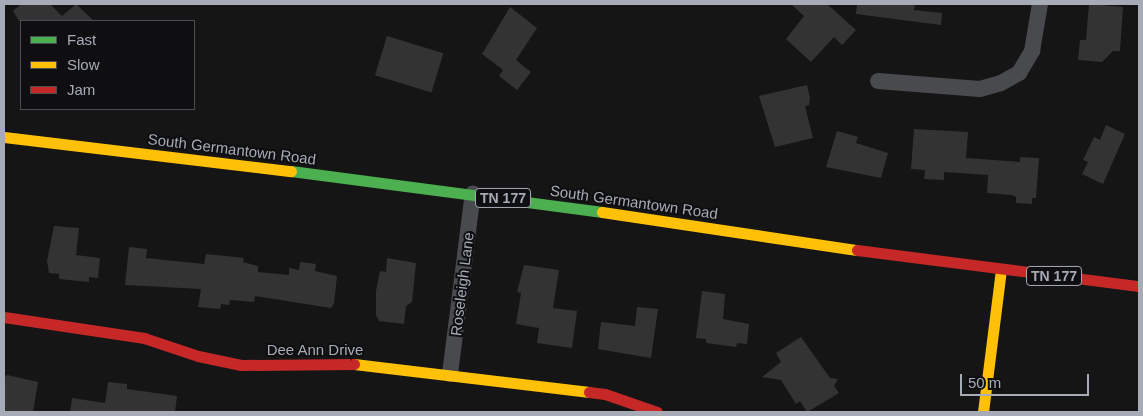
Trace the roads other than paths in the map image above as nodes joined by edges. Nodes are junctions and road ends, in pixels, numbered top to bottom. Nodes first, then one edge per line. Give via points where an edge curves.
1 (1040, 4) edge
2 (878, 81) dead end
3 (4, 137) edge
4 (473, 193) junction
5 (1001, 270) junction
6 (1139, 286) edge
7 (4, 317) edge
8 (450, 374) junction
9 (657, 412) edge
10 (983, 412) edge

1 - 2 street via 1036,38 1019,73 1001,83 980,88
3 - 4 main road, South Germantown Road / TN 177
4 - 5 main road, South Germantown Road / TN 177
4 - 8 street, Roseleigh Lane
5 - 6 main road, South Germantown Road / TN 177
5 - 10 main road
7 - 8 main road, Dee Ann Drive via 144,338 198,356 241,364 337,362
8 - 9 main road, Dee Ann Drive via 605,394

